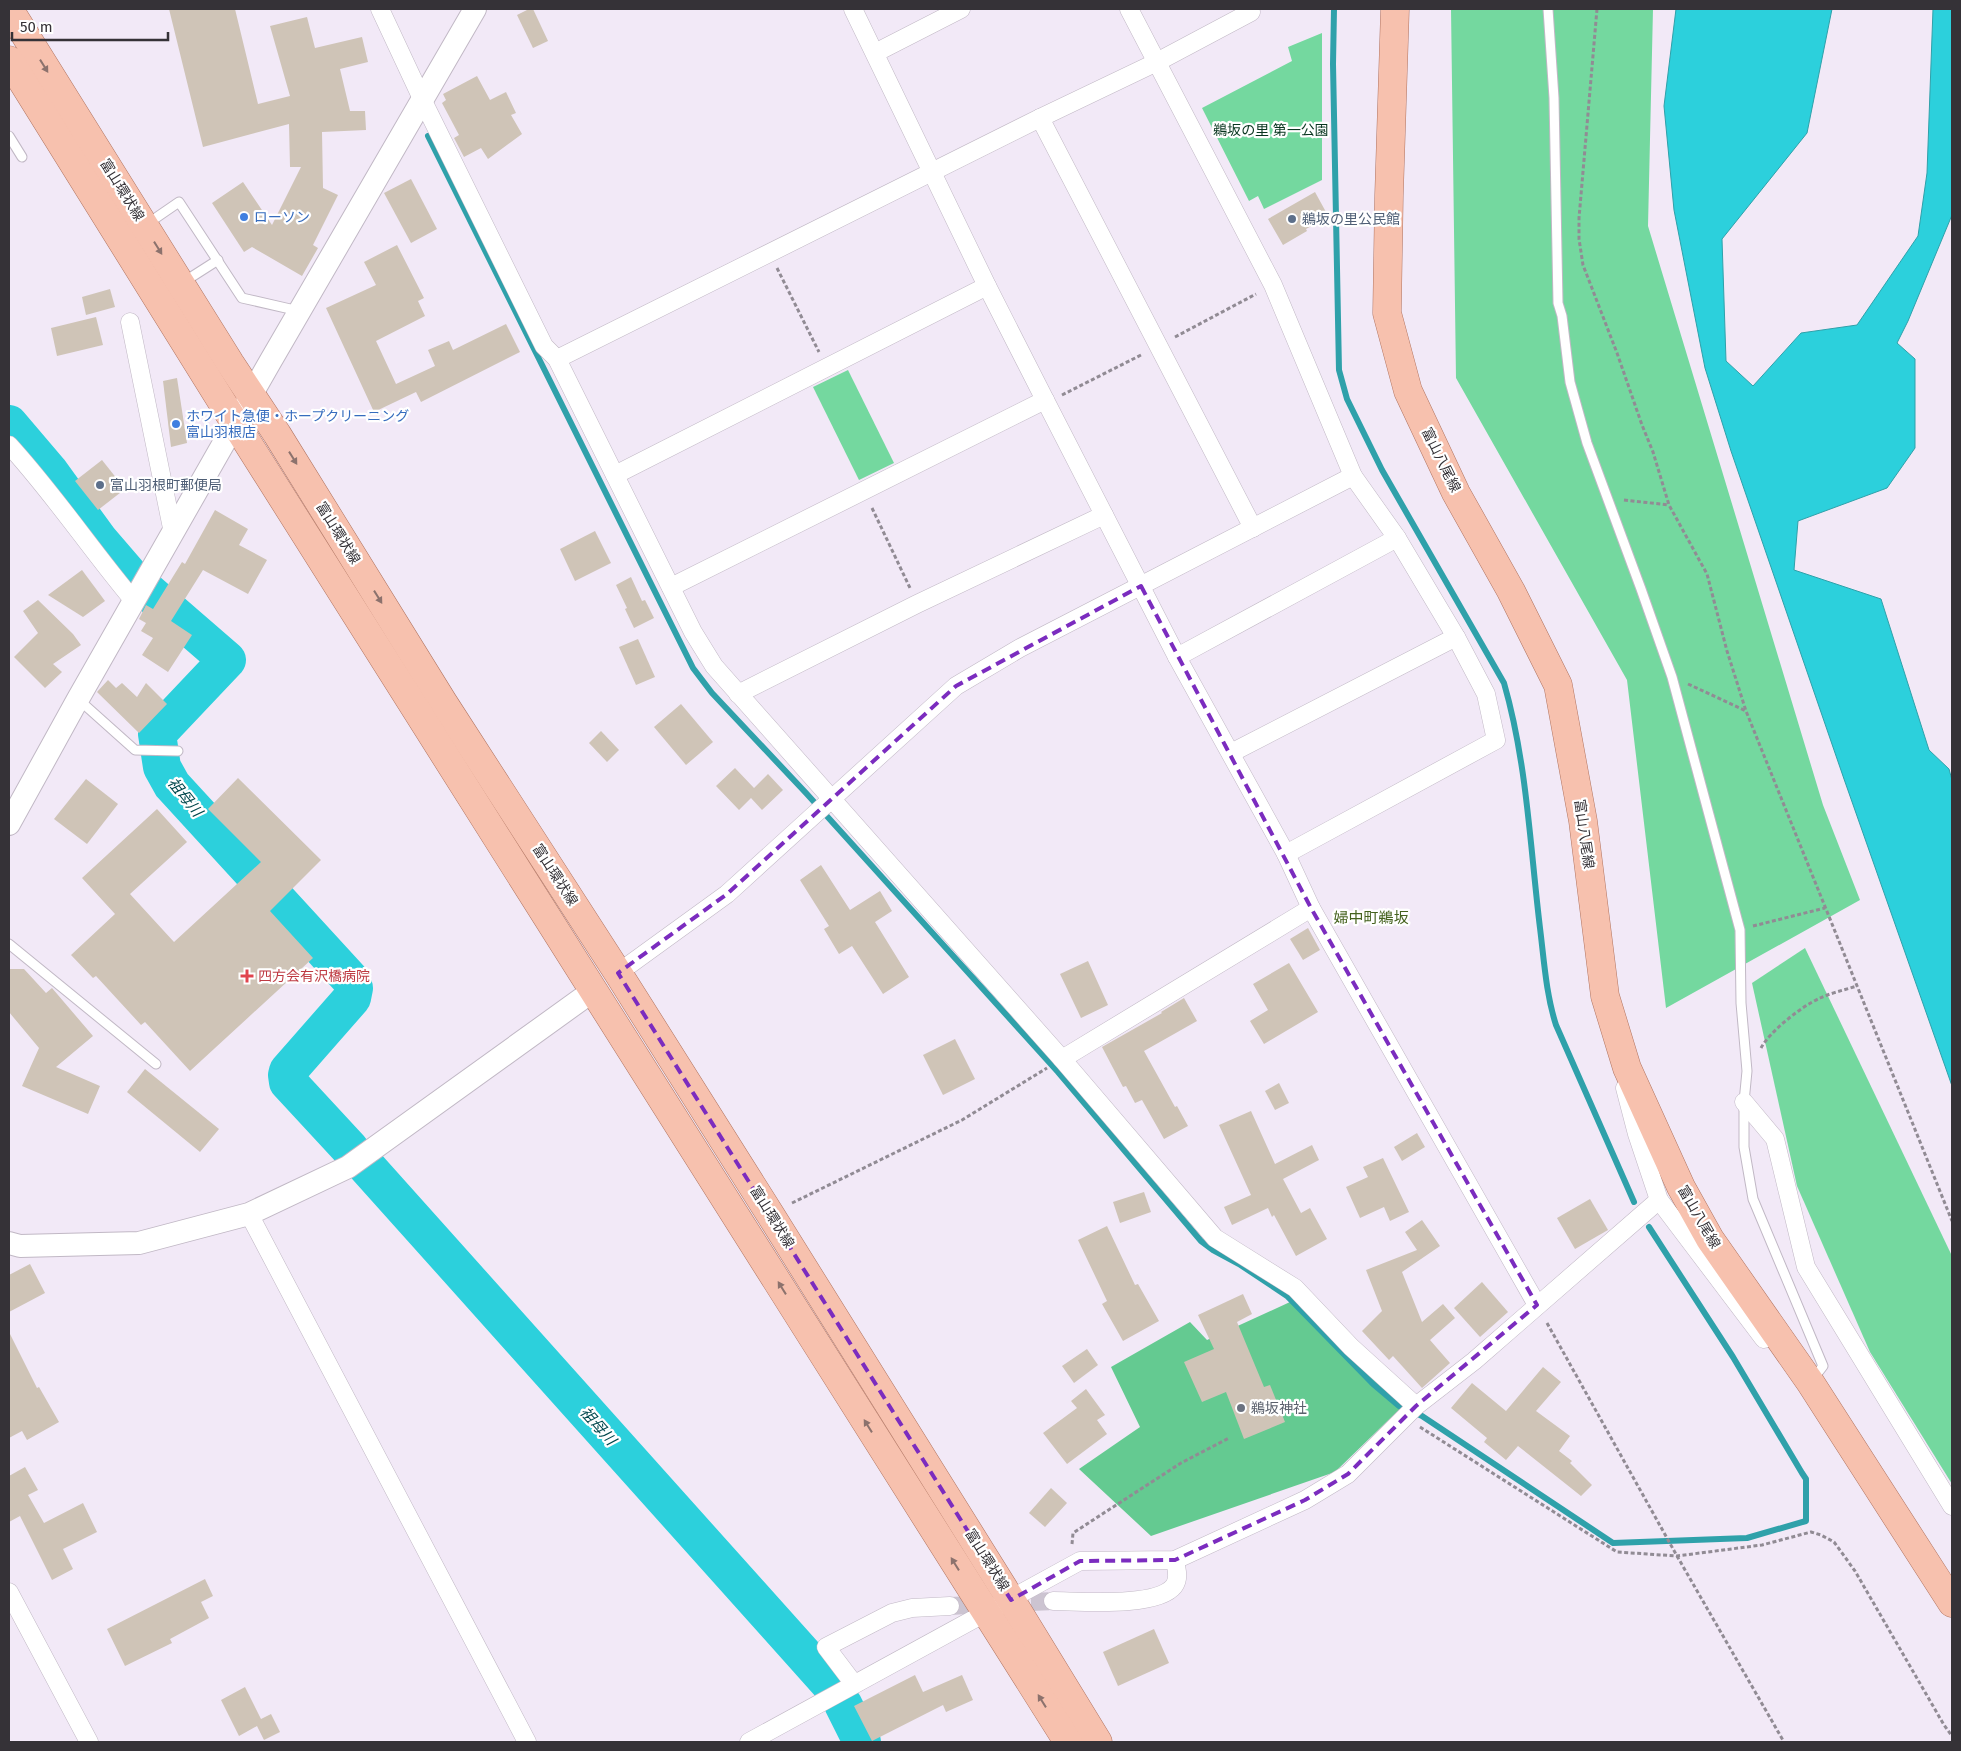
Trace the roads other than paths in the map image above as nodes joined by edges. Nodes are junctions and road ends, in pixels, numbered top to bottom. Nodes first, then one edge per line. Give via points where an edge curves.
1 (380, 9) edge
2 (475, 9) edge
3 (853, 9) edge
4 (961, 9) edge
5 (1129, 9) edge
6 (1250, 9) edge
7 (1395, 9) edge
8 (1548, 9) edge
9 (9, 10) edge
10 (875, 53) junction
11 (9, 60) edge
12 (1157, 62) junction
13 (422, 101) junction
14 (1040, 118) junction
15 (9, 136) edge
16 (22, 157) dead end
17 (932, 173) junction
18 (144, 226) junction
19 (218, 260) junction
20 (181, 284) junction
21 (987, 286) junction
22 (300, 311) junction
23 (130, 322) dead end
24 (557, 360) junction
25 (251, 395) junction
26 (1045, 400) junction
27 (235, 423) junction
28 (9, 445) edge
29 (615, 474) junction
30 (1353, 476) junction
31 (1104, 515) junction
32 (1253, 528) junction
33 (173, 533) junction
34 (1396, 538) junction
35 (1141, 586) junction
36 (671, 587) junction
37 (134, 601) junction
38 (1456, 637) junction
39 (1177, 657) junction
40 (738, 694) junction
41 (78, 699) junction
42 (178, 751) dead end
43 (1231, 753) junction
44 (833, 799) junction
45 (9, 824) edge
46 (1286, 854) junction
47 (1311, 908) junction
48 (9, 945) edge
49 (618, 973) junction
50 (594, 990) junction
51 (1605, 996) junction
52 (1062, 1059) junction
53 (156, 1064) dead end
54 (1744, 1102) junction
55 (1660, 1200) junction
56 (249, 1214) junction
57 (9, 1243) edge
58 (1537, 1305) junction
59 (1810, 1382) junction
60 (1410, 1411) junction
61 (1952, 1506) edge
62 (1174, 1560) junction
63 (9, 1592) edge
64 (1011, 1600) junction
65 (1053, 1601) tunnel mouth
66 (1952, 1603) edge
67 (950, 1606) tunnel mouth
68 (986, 1613) junction
69 (854, 1684) junction
70 (89, 1742) edge
71 (527, 1742) edge
72 (749, 1742) edge
73 (1068, 1742) edge
74 (1098, 1742) edge

1 - 13 street
2 - 13 street
3 - 10 street
4 - 10 street
5 - 12 street
6 - 12 street via 1251,12
7 - 51 main road, 富山八尾線 via 1387,313 1408,391 1456,493 1511,591 1558,685 1583,821
8 - 54 lane via 1554,98 1558,303 1570,382 1587,443 1672,677 1740,930 1741,1003 1747,1071
9 -> 18 main road, 富山環状線
10 - 17 street
11 - 27 main road, 富山環状線
12 - 14 street
12 - 30 street via 1273,285
13 - 22 street
13 - 24 street via 544,346
14 - 17 street
14 - 32 street
15 - 16 lane
17 - 21 street
17 - 24 street
18 - 19 lane via 179,202
18 -> 20 main road, 富山環状線
19 - 20 lane
19 - 22 lane via 242,298
20 - 25 main road, 富山環状線
21 - 26 street
21 - 29 street
22 - 25 street
23 - 33 street
24 - 29 street
25 - 27 street
25 -> 49 main road, 富山環状線
26 - 31 street
26 - 36 street
27 - 33 street
27 - 50 main road, 富山環状線
28 - 37 street
29 - 36 street
30 - 32 street
30 - 34 street
31 - 35 street
31 - 40 street
32 - 35 street
33 - 37 street
34 - 38 street
34 - 39 street
35 - 39 street
35 - 44 street via 1020,648 956,686
36 - 40 street via 714,666
37 - 41 street
38 - 43 street
38 - 46 street via 1486,694 1496,740
39 - 43 street
40 - 44 street
41 - 42 lane via 135,750
41 - 45 street
43 - 46 street
44 - 49 street via 728,894
44 - 52 street
46 - 47 street
47 - 52 street
47 - 58 street
48 - 53 lane
49 - 64 main road, 富山環状線
50 - 56 street via 348,1167
68 -> 50 main road, 富山環状線
51 - 55 street via 1610,1032 1637,1134
51 - 59 main road, 富山八尾線 via 1627,1068 1681,1187 1710,1239
52 - 60 street via 1215,1238 1295,1288
54 - 59 lane via 1744,1147 1753,1200 1823,1366
54 - 61 street via 1775,1139 1806,1267
55 - 58 street
55 - 59 street via 1767,1342
56 - 57 street via 139,1243 20,1246
56 - 71 street
58 - 60 street via 1474,1361
59 - 66 main road, 富山八尾線
60 - 62 street via 1348,1474 1305,1500
62 - 64 street via 1080,1562
62 - 65 street via 1178,1574 1174,1586 1161,1594 1136,1601
63 - 70 street
64 - 68 street
64 - 74 main road, 富山環状線
67 - 69 street via 912,1608 892,1613 826,1647
68 - 69 street
73 -> 68 main road, 富山環状線
69 - 72 street

